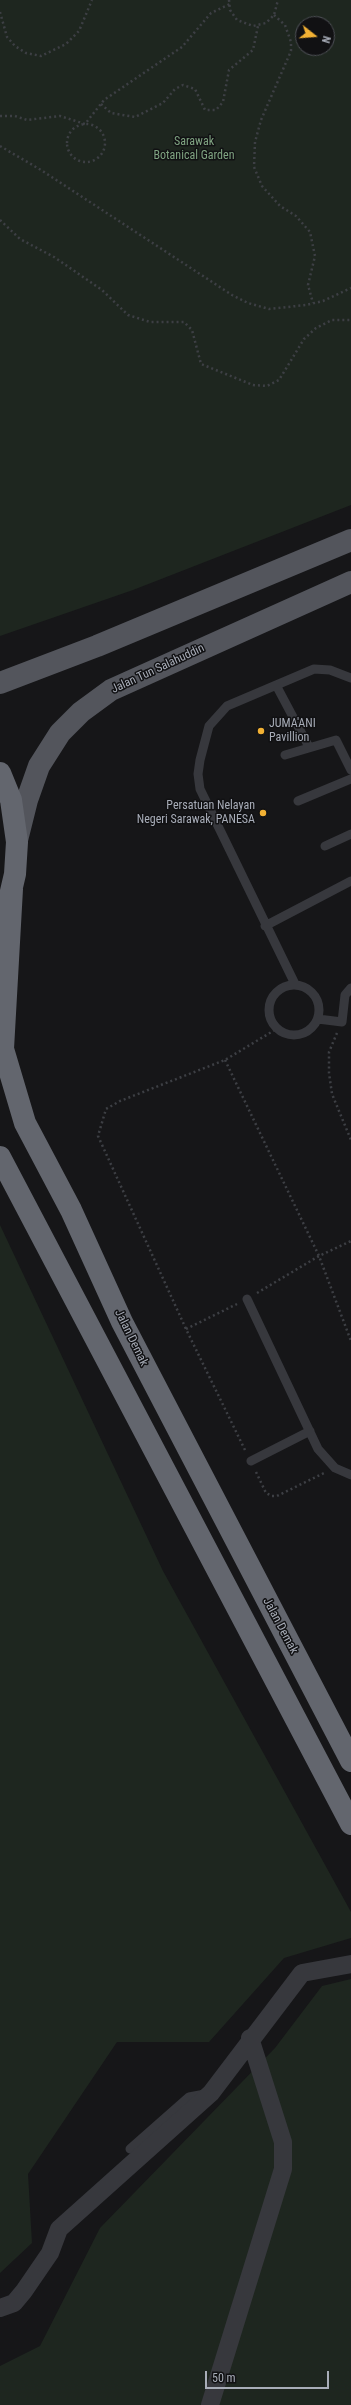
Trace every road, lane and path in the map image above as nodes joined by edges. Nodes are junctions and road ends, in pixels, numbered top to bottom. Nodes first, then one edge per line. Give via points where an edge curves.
1 (92, 0) edge
2 (229, 0) edge
3 (278, 0) edge
4 (230, 4) junction
5 (0, 12) edge
6 (274, 15) junction
7 (258, 26) junction
8 (101, 104) junction
9 (0, 116) edge
10 (84, 124) junction
11 (0, 146) edge
12 (0, 220) edge
13 (351, 288) edge
14 (313, 303) junction
15 (351, 320) edge
16 (351, 540) edge
17 (351, 582) edge
18 (351, 678) edge
19 (0, 683) edge
20 (276, 685) junction
21 (309, 747) junction
22 (285, 755) dead end
23 (351, 770) edge
24 (0, 773) edge
25 (351, 778) edge
26 (298, 801) dead end
27 (351, 834) edge
28 (17, 842) junction
29 (325, 846) dead end
30 (351, 882) edge
31 (12, 889) junction
32 (0, 922) edge
33 (266, 926) junction
34 (295, 984) junction
35 (351, 988) edge
36 (318, 1019) junction
37 (342, 1022) junction
38 (278, 1028) junction
39 (225, 1060) junction
40 (351, 1140) edge
41 (0, 1157) edge
42 (351, 1241) edge
43 (319, 1256) junction
44 (247, 1299) junction
45 (186, 1329) junction
46 (351, 1341) edge
47 (310, 1431) junction
48 (251, 1461) junction
49 (335, 1468) junction
50 (351, 1475) edge
51 (351, 1761) edge
52 (351, 1824) edge
53 (351, 1964) edge
54 (250, 2038) junction
55 (211, 2093) junction
56 (130, 2149) dead end
57 (0, 2308) edge
58 (210, 2405) edge

1 - 5 path via 79,31 66,44 41,56 26,53 15,46 7,37
2 - 4 path
3 - 6 path
4 - 7 path via 230,10 237,20
4 - 8 path via 211,14 182,47
6 - 7 path via 266,23
6 - 14 path via 285,25 291,42 291,51 261,120 255,142 254,167 262,186 310,232 315,256 308,285
7 - 8 path via 253,50 229,70 223,102 216,110 205,110 195,88 183,85 163,103 135,117 111,113
8 - 10 path
9 - 10 path via 10,115 27,120 60,116
10 - 10 path via 96,127 104,139 104,149 100,155 89,161 78,160 73,156 67,143 70,133
11 - 14 path via 232,295 269,309
12 - 15 path via 20,238 54,257 102,290 128,316 150,322 184,322 192,330 201,364 253,385 267,386 279,380 304,339 316,328 332,320
13 - 14 path via 324,301
16 - 19 main road via 97,646
17 - 28 main road, Jalan Tun Salahuddin via 111,690 81,712 60,733 40,766 27,800
18 - 20 lane via 330,670 314,669
20 - 21 lane
20 - 33 lane via 227,706 218,715 210,726 198,774 200,789
21 - 22 lane
21 - 23 lane via 336,740
24 - 28 highway via 11,800
25 - 26 lane
27 - 29 lane
28 - 31 highway
30 - 33 lane
31 - 32 highway
31 - 51 highway, Jalan Demak via 3,1049 25,1123 71,1210 126,1329
33 - 34 lane
34 - 36 lane via 310,990 315,996 319,1007
34 - 38 lane via 279,990 270,1005 272,1022
35 - 37 lane via 345,995
36 - 37 lane
36 - 38 lane via 307,1031 300,1034 292,1035
37 - 40 path via 329,1052 329,1073 332,1094
38 - 39 path
39 - 43 path
39 - 45 path via 120,1100 106,1109 98,1136
41 - 52 highway
42 - 43 path
43 - 44 path
43 - 46 path
44 - 45 path
44 - 47 lane
45 - 48 path
47 - 48 lane
47 - 49 lane via 318,1449
48 - 49 path via 266,1493 272,1496 278,1496
49 - 50 lane
53 - 54 street via 302,1973
54 - 55 street
54 - 58 street via 283,2142 283,2169
55 - 56 lane via 189,2097
55 - 57 street via 59,2229 50,2253 24,2291 14,2303

